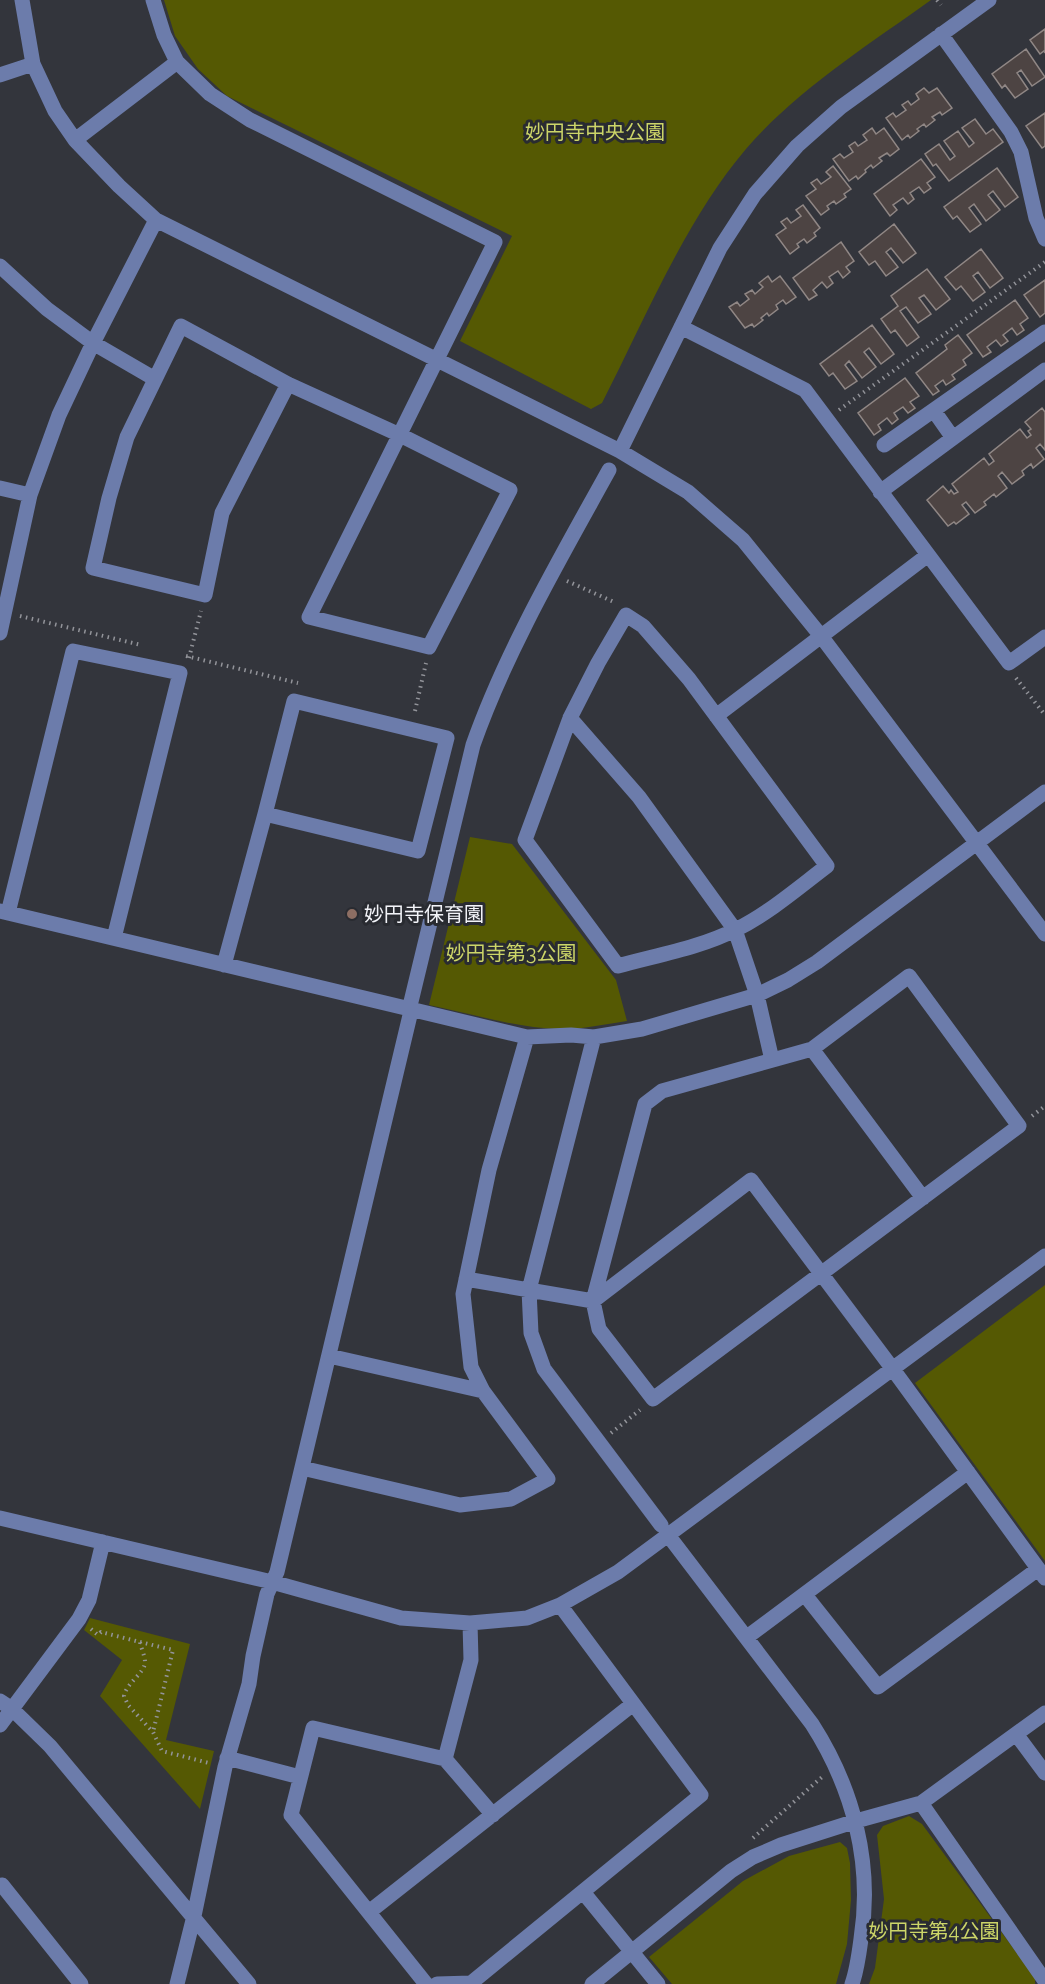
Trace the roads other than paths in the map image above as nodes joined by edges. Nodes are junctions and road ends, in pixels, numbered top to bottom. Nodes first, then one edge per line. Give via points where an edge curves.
1 (22, 0) edge
2 (153, 0) edge
3 (988, 0) edge
4 (941, 34) junction
5 (177, 62) junction
6 (33, 64) junction
7 (0, 75) edge
8 (75, 140) junction
9 (156, 220) junction
10 (1045, 239) edge
11 (1, 269) edge
12 (681, 327) junction
13 (1045, 332) edge
14 (93, 343) junction
15 (438, 359) junction
16 (1045, 370) edge
17 (155, 379) junction
18 (288, 384) junction
19 (934, 411) junction
20 (400, 435) junction
21 (954, 438) junction
22 (884, 446) dead end
23 (620, 451) junction
24 (609, 470) dead end
25 (0, 488) edge
26 (880, 492) junction
27 (30, 495) junction
28 (928, 555) junction
29 (2, 612) edge
30 (0, 633) edge
31 (821, 636) junction
32 (1045, 637) edge
33 (716, 716) junction
34 (570, 718) junction
35 (1045, 792) edge
36 (266, 814) junction
37 (977, 843) junction
38 (4, 912) edge
39 (735, 930) junction
40 (1045, 934) edge
41 (114, 938) junction
42 (224, 965) junction
43 (757, 995) junction
44 (410, 1010) junction
45 (527, 1037) junction
46 (594, 1037) junction
47 (812, 1049) junction
48 (772, 1060) junction
49 (923, 1198) junction
50 (1045, 1256) edge
51 (821, 1274) junction
52 (466, 1279) junction
53 (529, 1290) junction
54 (593, 1301) junction
55 (329, 1356) junction
56 (892, 1368) junction
57 (483, 1391) junction
58 (302, 1468) junction
59 (968, 1472) junction
60 (0, 1518) edge
61 (664, 1530) junction
62 (103, 1542) junction
63 (1042, 1574) edge
64 (273, 1582) junction
65 (805, 1595) junction
66 (560, 1605) junction
67 (470, 1623) junction
68 (747, 1637) junction
69 (633, 1704) junction
70 (6, 1705) edge
71 (1045, 1713) edge
72 (0, 1725) edge
73 (1016, 1734) junction
74 (445, 1759) junction
75 (226, 1763) junction
76 (1045, 1773) edge
77 (300, 1777) junction
78 (921, 1803) junction
79 (493, 1815) junction
80 (856, 1821) junction
81 (1, 1885) edge
82 (584, 1892) junction
83 (369, 1912) junction
84 (194, 1916) junction
85 (632, 1952) junction
86 (1045, 1981) edge
87 (81, 1984) edge
88 (177, 1984) edge
89 (249, 1984) edge
90 (426, 1984) edge
91 (437, 1984) edge
92 (592, 1984) edge
93 (658, 1984) edge
94 (852, 1984) edge

1 - 6 street
2 - 5 street
3 - 4 street
4 - 10 street via 1011,132 1021,152 1036,219
4 - 12 street via 841,107 797,146 755,194 720,248
5 - 8 street
5 - 15 street via 210,94 250,120 495,242
6 - 7 street
6 - 8 street via 55,111
8 - 9 street
9 - 14 street
9 - 15 street
11 - 14 street
12 - 23 street
12 - 26 street via 804,390
13 - 19 street
14 - 17 street
14 - 27 street via 59,415
15 - 20 street
15 - 23 street
16 - 21 street
17 - 18 street via 181,326
17 - 18 street via 127,437 93,568 205,595 222,513
18 - 20 street
19 - 21 street
19 - 22 street
20 - 20 street via 309,617 429,647 510,490
21 - 26 street
23 - 31 street via 688,492 743,540
24 - 44 street via 502,675 473,746
25 - 27 street
26 - 28 street
27 - 29 street
28 - 31 street
28 - 32 street via 1009,663
29 - 30 street
31 - 33 street
31 - 37 street
33 - 34 street via 643,626 626,615
33 - 39 street via 827,866
34 - 39 street via 639,797
34 - 39 street via 525,840 618,966
35 - 37 street
36 - 36 street via 294,701 447,738 418,851
36 - 42 street
37 - 40 street
37 - 43 street via 817,962
38 - 41 street
38 - 41 street via 73,651 180,673
39 - 43 street
41 - 42 street
42 - 44 street
43 - 46 street via 642,1029
43 - 48 street
44 - 45 street
44 - 55 street
45 - 46 street
45 - 52 street via 489,1170
46 - 53 street
47 - 48 street
47 - 49 street
47 - 49 street via 909,976 1019,1126
48 - 54 street via 662,1091 645,1104
49 - 51 street
50 - 56 street
51 - 54 street via 751,1180
51 - 54 street via 653,1399 599,1329
51 - 56 street
52 - 53 street
52 - 57 street via 471,1367
53 - 54 street
53 - 61 street via 531,1333 544,1369
55 - 57 street
55 - 58 street
56 - 59 street
56 - 61 street
57 - 58 street via 548,1479 511,1499 460,1505
58 - 64 street
59 - 63 street
59 - 65 street
60 - 62 street
61 - 66 street via 618,1572
61 - 68 street
62 - 64 street
62 - 70 street via 89,1600 79,1619
63 - 65 street via 878,1687
64 - 67 street via 401,1618
64 - 75 street
65 - 68 street
66 - 67 street via 527,1618
66 - 69 street
67 - 74 street via 471,1660
68 - 80 street via 829,1751
69 - 79 street
69 - 82 street via 701,1796
70 - 72 street
70 - 84 street via 50,1746
71 - 73 street
73 - 76 street
73 - 78 street
74 - 77 street via 313,1728
74 - 79 street
75 - 77 street
75 - 84 street
77 - 83 street via 291,1815
78 - 80 street
78 - 86 street
79 - 83 street
80 - 85 street via 753,1857
80 - 94 street via 866,1892
81 - 87 street
82 - 85 street
82 - 91 street via 471,1983
83 - 90 street
84 - 88 street
84 - 89 street
85 - 92 street
85 - 93 street

